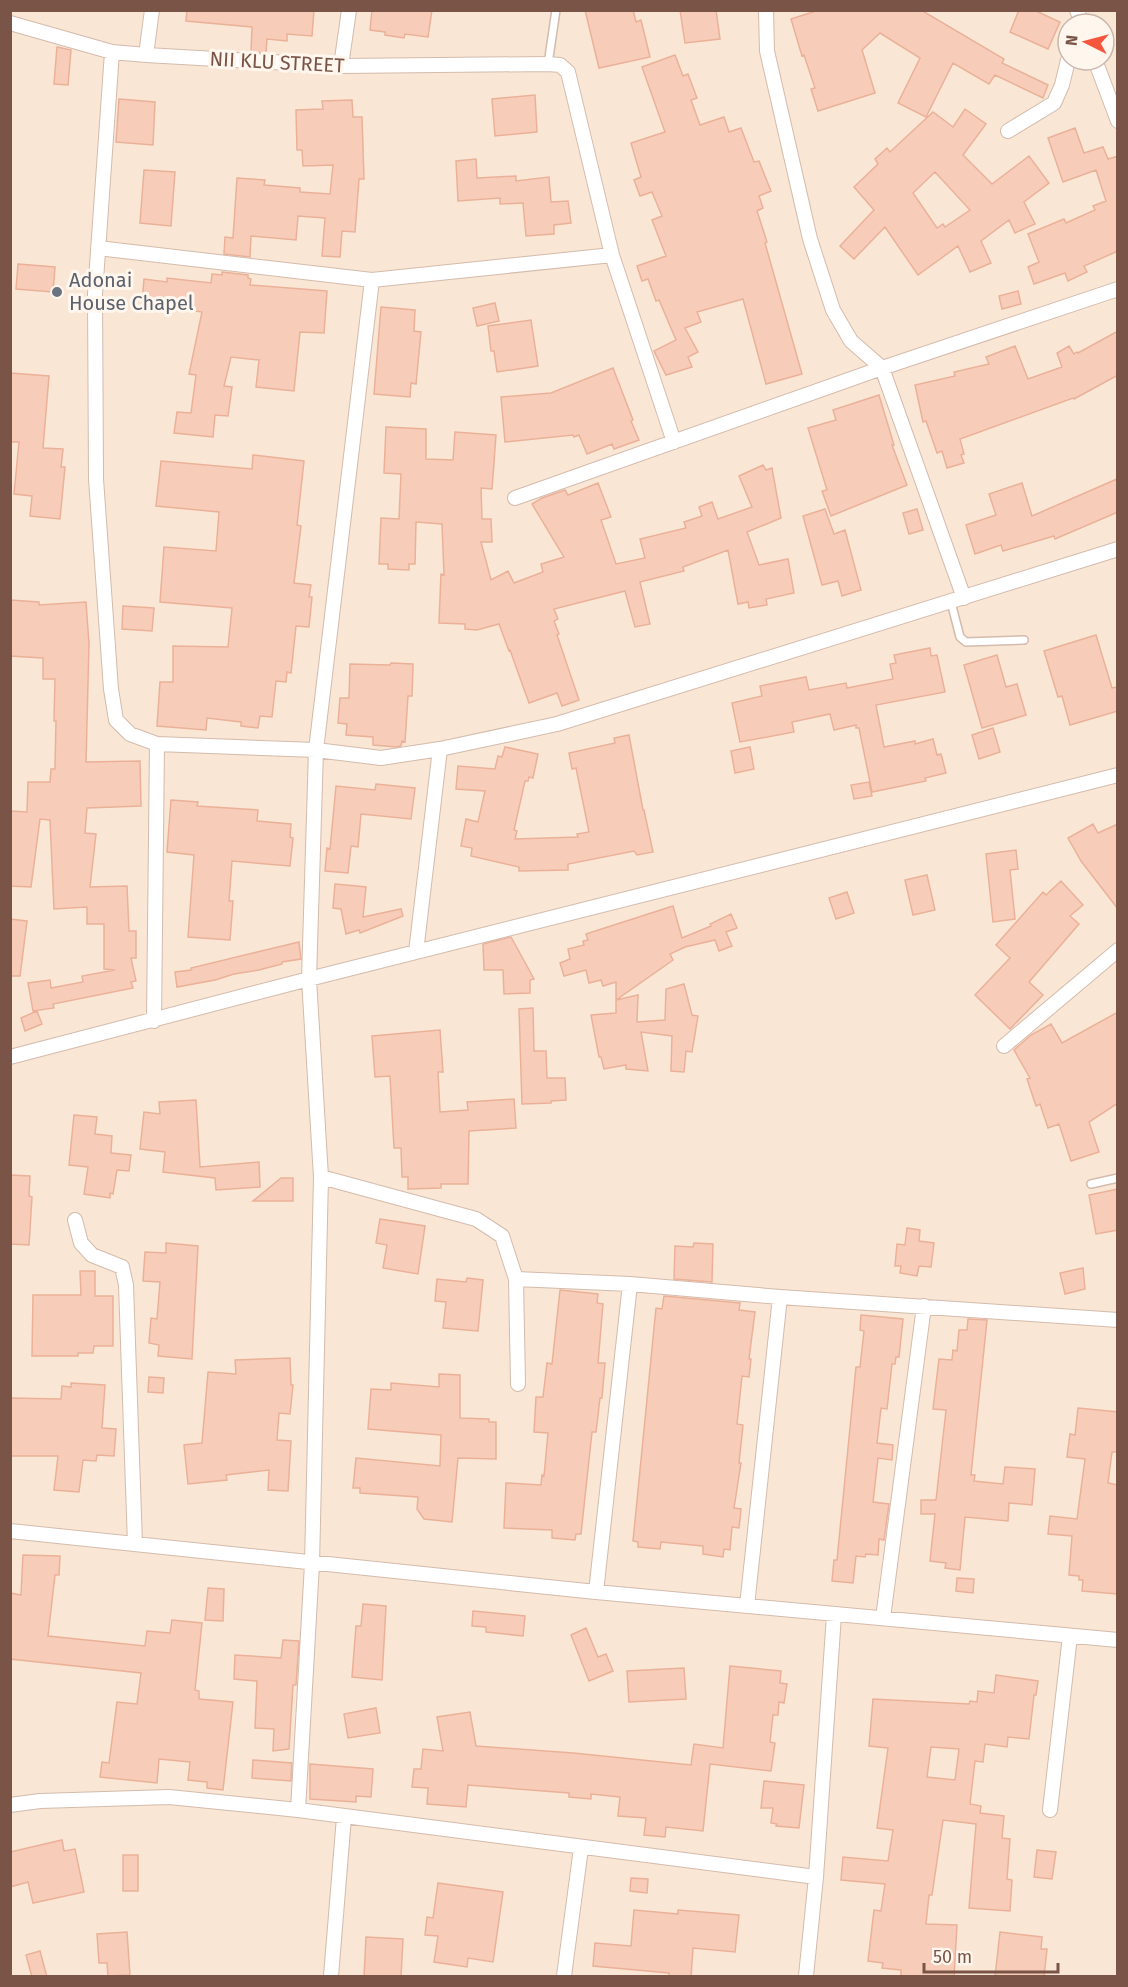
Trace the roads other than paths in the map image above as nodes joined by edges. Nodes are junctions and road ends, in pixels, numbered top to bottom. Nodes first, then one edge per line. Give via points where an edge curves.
1 (152, 10) edge
2 (349, 10) edge
3 (556, 10) edge
4 (766, 10) edge
5 (10, 23) edge
6 (112, 52) junction
7 (146, 55) junction
8 (548, 63) junction
9 (342, 66) junction
10 (1065, 72) edge
11 (1100, 72) edge
12 (1118, 121) edge
13 (1008, 131) dead end
14 (98, 248) junction
15 (612, 255) junction
16 (372, 280) junction
17 (1118, 289) edge
18 (882, 368) junction
19 (674, 442) junction
20 (515, 498) dead end
21 (1118, 549) edge
22 (957, 600) junction
23 (1024, 640) dead end
24 (157, 744) junction
25 (440, 749) junction
26 (316, 750) junction
27 (1118, 775) edge
28 (1118, 950) edge
29 (416, 952) junction
30 (309, 979) junction
31 (154, 1021) junction
32 (1004, 1046) dead end
33 (10, 1057) edge
34 (321, 1177) junction
35 (1118, 1178) edge
36 (1091, 1184) dead end
37 (75, 1220) dead end
38 (516, 1279) junction
39 (630, 1284) junction
40 (780, 1297) junction
41 (924, 1306) junction
42 (1118, 1320) edge
43 (518, 1384) dead end
44 (10, 1532) edge
45 (135, 1544) junction
46 (312, 1564) junction
47 (596, 1592) junction
48 (747, 1606) junction
49 (834, 1615) junction
50 (883, 1618) junction
51 (1070, 1636) junction
52 (1118, 1640) edge
53 (10, 1805) edge
54 (298, 1810) junction
55 (1050, 1810) dead end
56 (344, 1816) junction
57 (581, 1848) junction
58 (816, 1877) junction
59 (330, 1977) edge
60 (564, 1977) edge
61 (806, 1977) edge

1 - 7 street
2 - 9 street
3 - 8 lane
4 - 18 street via 767,51 810,239 833,310 851,341
5 - 6 street, NII KLU STREET
6 - 7 street, NII KLU STREET
6 - 14 street
7 - 9 street, NII KLU STREET
8 - 9 street, NII KLU STREET
8 - 15 street via 560,65 568,72
10 - 13 street via 1054,103
11 - 12 street
14 - 16 street
14 - 24 street via 96,479 111,689 116,720 130,734
15 - 16 street
15 - 19 street
16 - 26 street
17 - 18 street
18 - 19 street
18 - 22 street
19 - 20 street
21 - 22 street
22 - 23 lane via 960,637 966,642
22 - 25 street via 557,724
24 - 26 street
24 - 31 street
25 - 26 street via 381,758
25 - 29 street
26 - 30 street
27 - 29 street
28 - 32 street
29 - 30 street
30 - 31 street
30 - 34 street
31 - 33 street
34 - 38 street via 476,1220 502,1236
34 - 46 street
35 - 36 lane
37 - 45 street via 81,1243 92,1255 122,1268 126,1285
38 - 39 street
38 - 43 street
39 - 40 street
39 - 47 street
40 - 41 street
40 - 48 street
41 - 42 street
41 - 50 street
44 - 45 street
45 - 46 street
46 - 47 street
46 - 54 street
47 - 48 street
48 - 49 street
49 - 50 street
49 - 58 street
50 - 51 street
51 - 52 street
51 - 55 street
53 - 54 street via 169,1797
54 - 56 street
56 - 57 street
56 - 59 street
57 - 58 street
57 - 60 street
58 - 61 street

